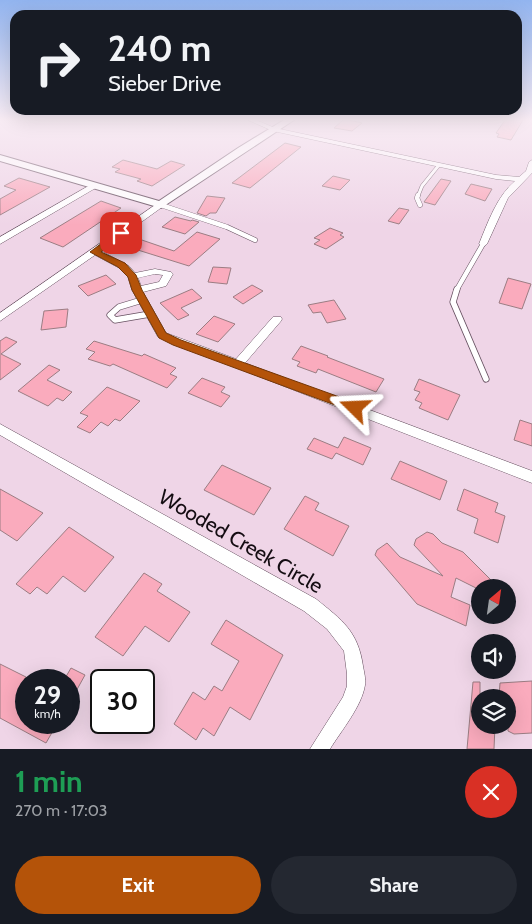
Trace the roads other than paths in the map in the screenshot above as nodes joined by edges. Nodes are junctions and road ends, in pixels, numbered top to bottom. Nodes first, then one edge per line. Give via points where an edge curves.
1 (236, 155) edge
2 (391, 155) edge
3 (0, 158) edge
4 (532, 162) edge
5 (439, 165) junction
6 (521, 179) junction
7 (532, 179) edge
8 (95, 186) junction
9 (161, 205) junction
10 (420, 205) dead end
11 (255, 240) dead end
12 (0, 241) edge
13 (483, 244) joint
14 (95, 252) junction
15 (133, 277) junction
16 (140, 295) junction
17 (150, 314) junction
18 (0, 318) edge
19 (277, 319) dead end
20 (238, 364) junction
21 (486, 379) dead end
22 (0, 429) edge
23 (532, 477) edge
24 (319, 749) edge

1 - 9 street
2 - 5 street
3 - 8 street
4 - 6 street via 529,172
5 - 6 street
5 - 10 lane via 422,186 417,198
6 - 7 street
6 - 13 street via 496,213
8 - 9 street
8 - 12 street
9 - 11 lane via 242,232
9 - 14 street
13 - 21 lane via 454,294 453,302
14 - 15 street via 122,265
14 - 18 street
15 - 16 street
15 - 16 street via 146,273 168,274 163,284
16 - 17 street
16 - 17 lane via 110,314 115,320
17 - 20 street via 162,335
19 - 20 street
20 - 23 street
22 - 24 street, Wooded Creek Circle via 310,605 333,623 352,648 356,686 349,703

